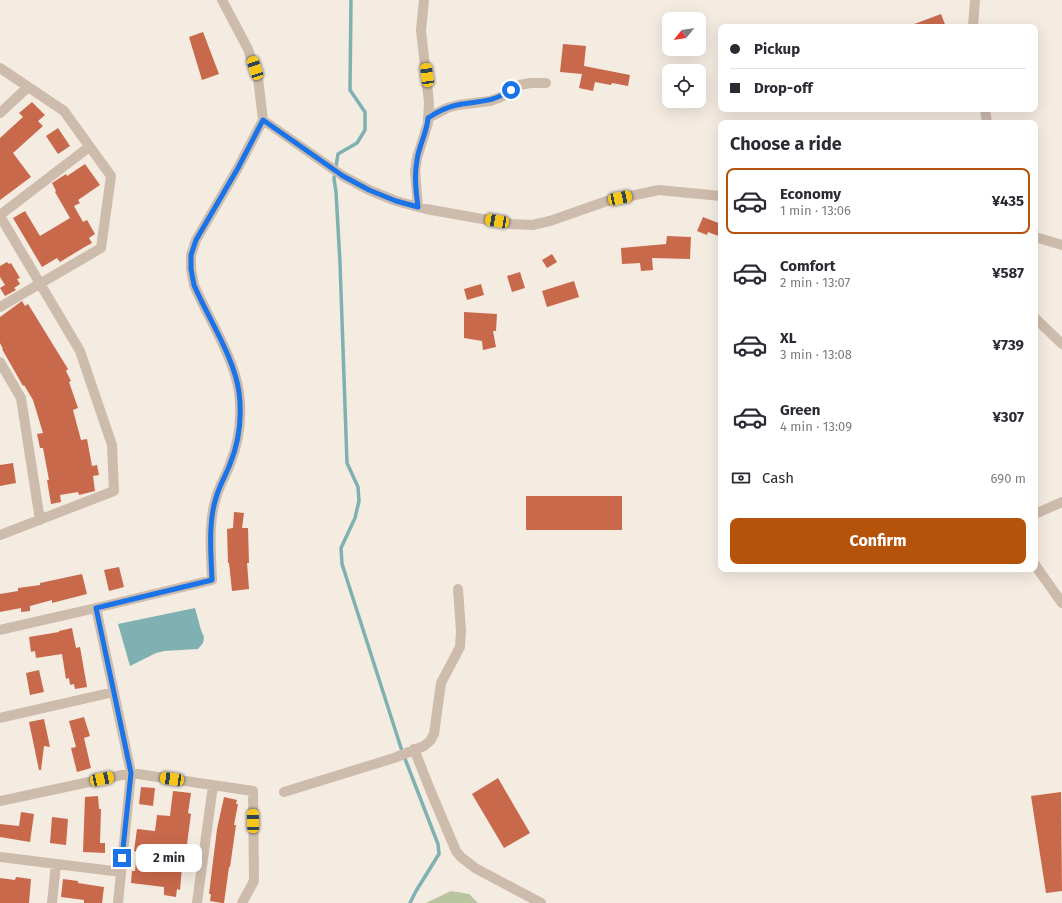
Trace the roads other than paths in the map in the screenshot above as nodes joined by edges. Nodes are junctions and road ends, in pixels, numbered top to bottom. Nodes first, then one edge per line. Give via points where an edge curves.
1 (222, 0) edge
2 (424, 0) edge
3 (975, 0) edge
4 (973, 24) edge
5 (0, 68) edge
6 (546, 83) dead end
7 (28, 87) junction
8 (0, 113) edge
9 (428, 118) junction
10 (263, 120) junction
11 (89, 147) junction
12 (718, 196) edge
13 (418, 207) junction
14 (0, 216) edge
15 (1038, 238) edge
16 (1062, 245) edge
17 (41, 283) junction
18 (0, 307) edge
19 (1038, 321) edge
20 (1062, 344) edge
21 (0, 362) edge
22 (1062, 502) edge
23 (1038, 513) edge
24 (40, 520) junction
25 (0, 535) edge
26 (1038, 570) edge
27 (458, 589) dead end
28 (1062, 603) edge
29 (96, 608) junction
30 (0, 630) edge
31 (114, 692) junction
32 (0, 718) edge
33 (414, 749) junction
34 (131, 773) junction
35 (213, 785) junction
36 (284, 792) dead end
37 (0, 801) edge
38 (0, 858) edge
39 (56, 864) junction
40 (121, 872) junction
41 (52, 903) edge
42 (118, 903) edge
43 (197, 903) edge
44 (242, 903) edge
45 (541, 903) edge

1 - 10 street via 248,49 258,78
2 - 9 street via 420,30 429,89
3 - 4 street
5 - 7 street
6 - 9 street via 520,85 490,101 446,108
7 - 8 street
7 - 11 street via 64,111
9 - 13 street via 415,170
10 - 13 street via 343,176 369,190
10 - 29 street via 196,240 191,255 194,285 236,376 240,407 235,449 213,511 212,580
11 - 14 street
11 - 17 street via 111,176 101,248
12 - 13 street via 659,190 607,201 532,225 511,224
14 - 17 street
15 - 16 street
17 - 18 street
17 - 24 street via 80,351 112,445 114,491
19 - 20 street
21 - 24 street via 21,398
22 - 23 street
24 - 25 street
26 - 28 street
27 - 33 street via 460,647 441,683 434,734 424,746
29 - 30 street
29 - 31 street
31 - 32 street
31 - 34 street
33 - 36 street via 394,758
33 - 45 street via 456,851 475,868
34 - 35 street
34 - 37 street
34 - 40 street
35 - 43 street
35 - 44 street via 253,791 254,881
38 - 39 street
39 - 40 street
39 - 41 street
40 - 42 street

